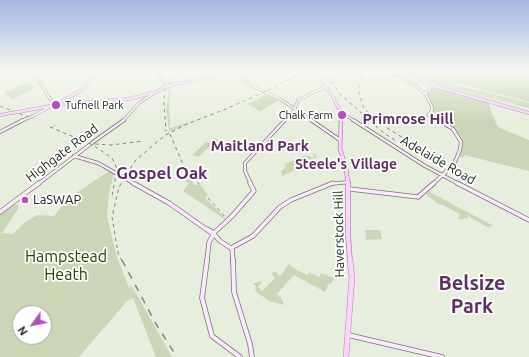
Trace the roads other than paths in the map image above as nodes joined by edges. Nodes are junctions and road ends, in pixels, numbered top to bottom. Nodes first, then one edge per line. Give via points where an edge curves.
1 (325, 87) edge
2 (43, 88) edge
3 (84, 88) edge
4 (165, 88) edge
5 (256, 88) edge
6 (323, 88) edge
7 (418, 88) edge
8 (431, 88) edge
9 (439, 88) edge
10 (425, 92) junction
11 (155, 93) junction
12 (54, 105) junction
13 (339, 109) junction
14 (295, 110) junction
15 (529, 113) edge
16 (0, 115) edge
17 (0, 132) edge
18 (340, 140) junction
19 (74, 156) junction
20 (443, 176) junction
21 (349, 182) junction
22 (350, 189) junction
23 (0, 212) edge
24 (529, 220) edge
25 (211, 234) junction
26 (231, 248) junction
27 (348, 335) junction
28 (240, 357) edge
29 (252, 357) edge
30 (346, 357) edge
31 (442, 357) edge

1 - 13 main road
2 - 12 street
3 - 12 main road
4 - 11 main road
5 - 14 street via 278,98
6 - 14 street via 301,97 296,102
7 - 10 street
8 - 10 street
9 - 15 main road
10 - 20 street via 432,107 428,115 450,126 461,142 456,162
11 - 12 main road via 120,100
11 - 19 street, Highgate Road via 139,104 118,126
12 - 16 main road, bridge
12 - 17 street, bridge
13 - 18 main road, Haverstock Hill
13 - 20 street, Adelaide Road
14 - 18 street
14 - 25 street, bridge via 246,161 245,171 253,191 229,219
18 - 21 main road, Haverstock Hill via 340,151
19 - 23 street, Highgate Road
19 - 25 street via 98,163 169,203
20 - 22 street via 418,197
20 - 24 street, Adelaide Road
21 - 22 main road, Haverstock Hill
21 - 26 street via 327,184 291,200 280,207 253,236
22 - 27 main road, Haverstock Hill via 348,235 352,277
25 - 26 street
25 - 28 street via 202,298 212,336
26 - 29 street via 234,290
27 - 30 main road, Haverstock Hill
27 - 31 street

